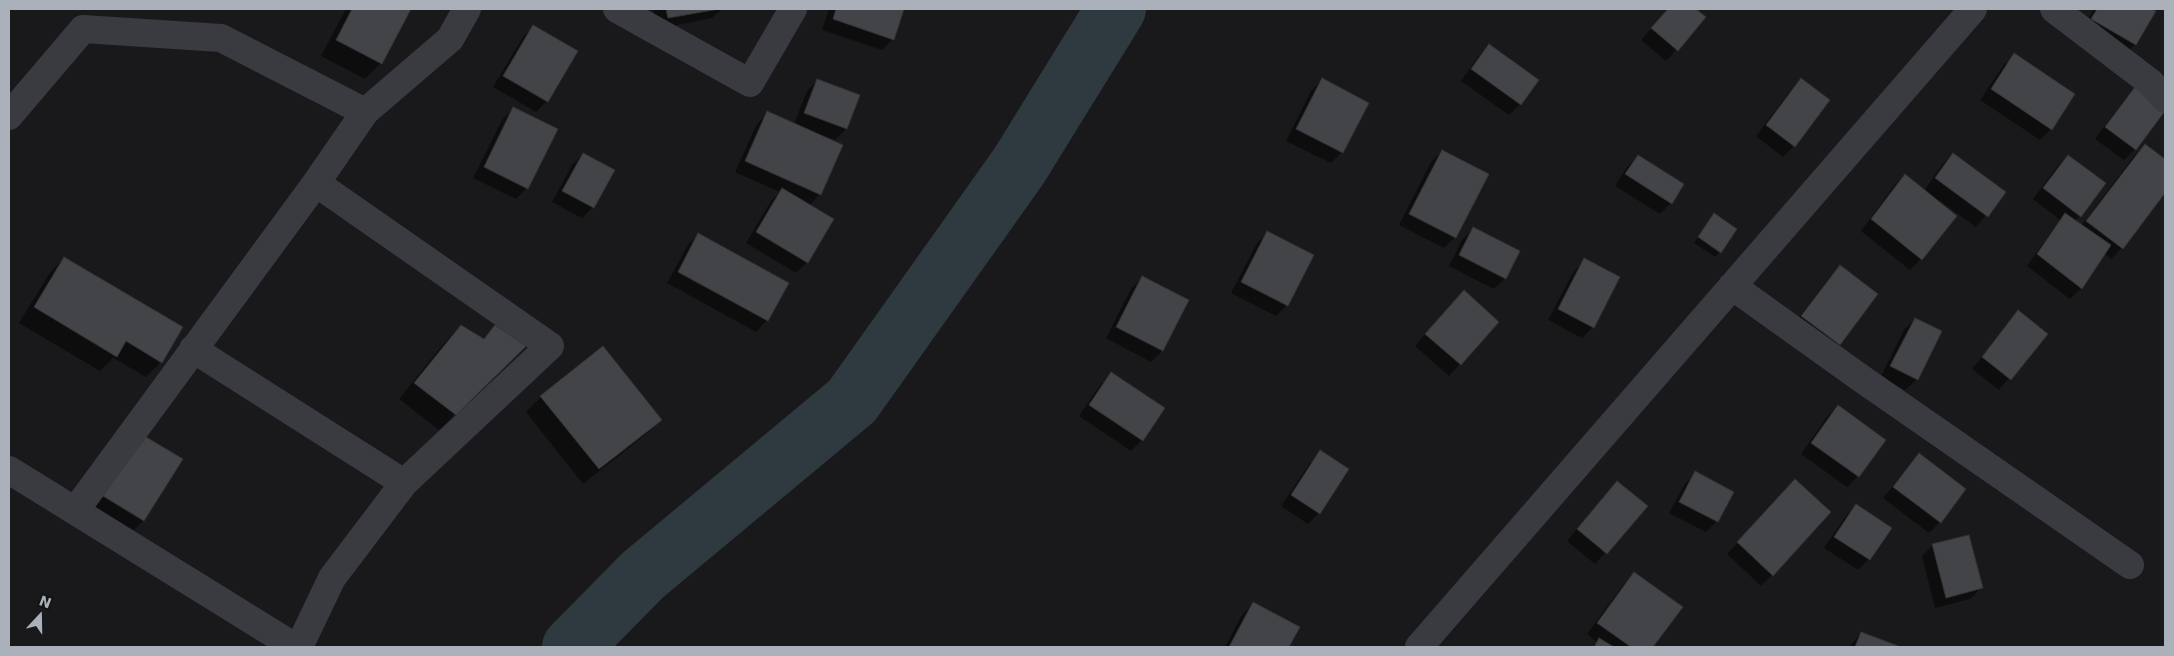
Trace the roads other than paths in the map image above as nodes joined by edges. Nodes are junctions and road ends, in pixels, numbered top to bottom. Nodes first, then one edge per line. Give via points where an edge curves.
1 (467, 9) edge
2 (617, 9) edge
3 (793, 9) edge
4 (1973, 9) edge
5 (2054, 9) edge
6 (2165, 99) edge
7 (365, 112) junction
8 (9, 116) edge
9 (316, 183) junction
10 (1732, 286) junction
11 (192, 350) junction
12 (9, 470) edge
13 (404, 483) junction
14 (75, 511) junction
15 (2130, 565) dead end
16 (295, 647) edge
17 (299, 647) edge
18 (1418, 647) edge

1 - 7 street via 450,38
2 - 3 street via 750,83
4 - 10 street
5 - 6 street via 2151,83
7 - 8 street via 221,38 83,29
7 - 9 street
9 - 11 street
9 - 13 street via 550,346
10 - 15 street
10 - 18 street
11 - 13 street
11 - 14 street
12 - 14 street
13 - 17 street via 332,578
14 - 16 street

